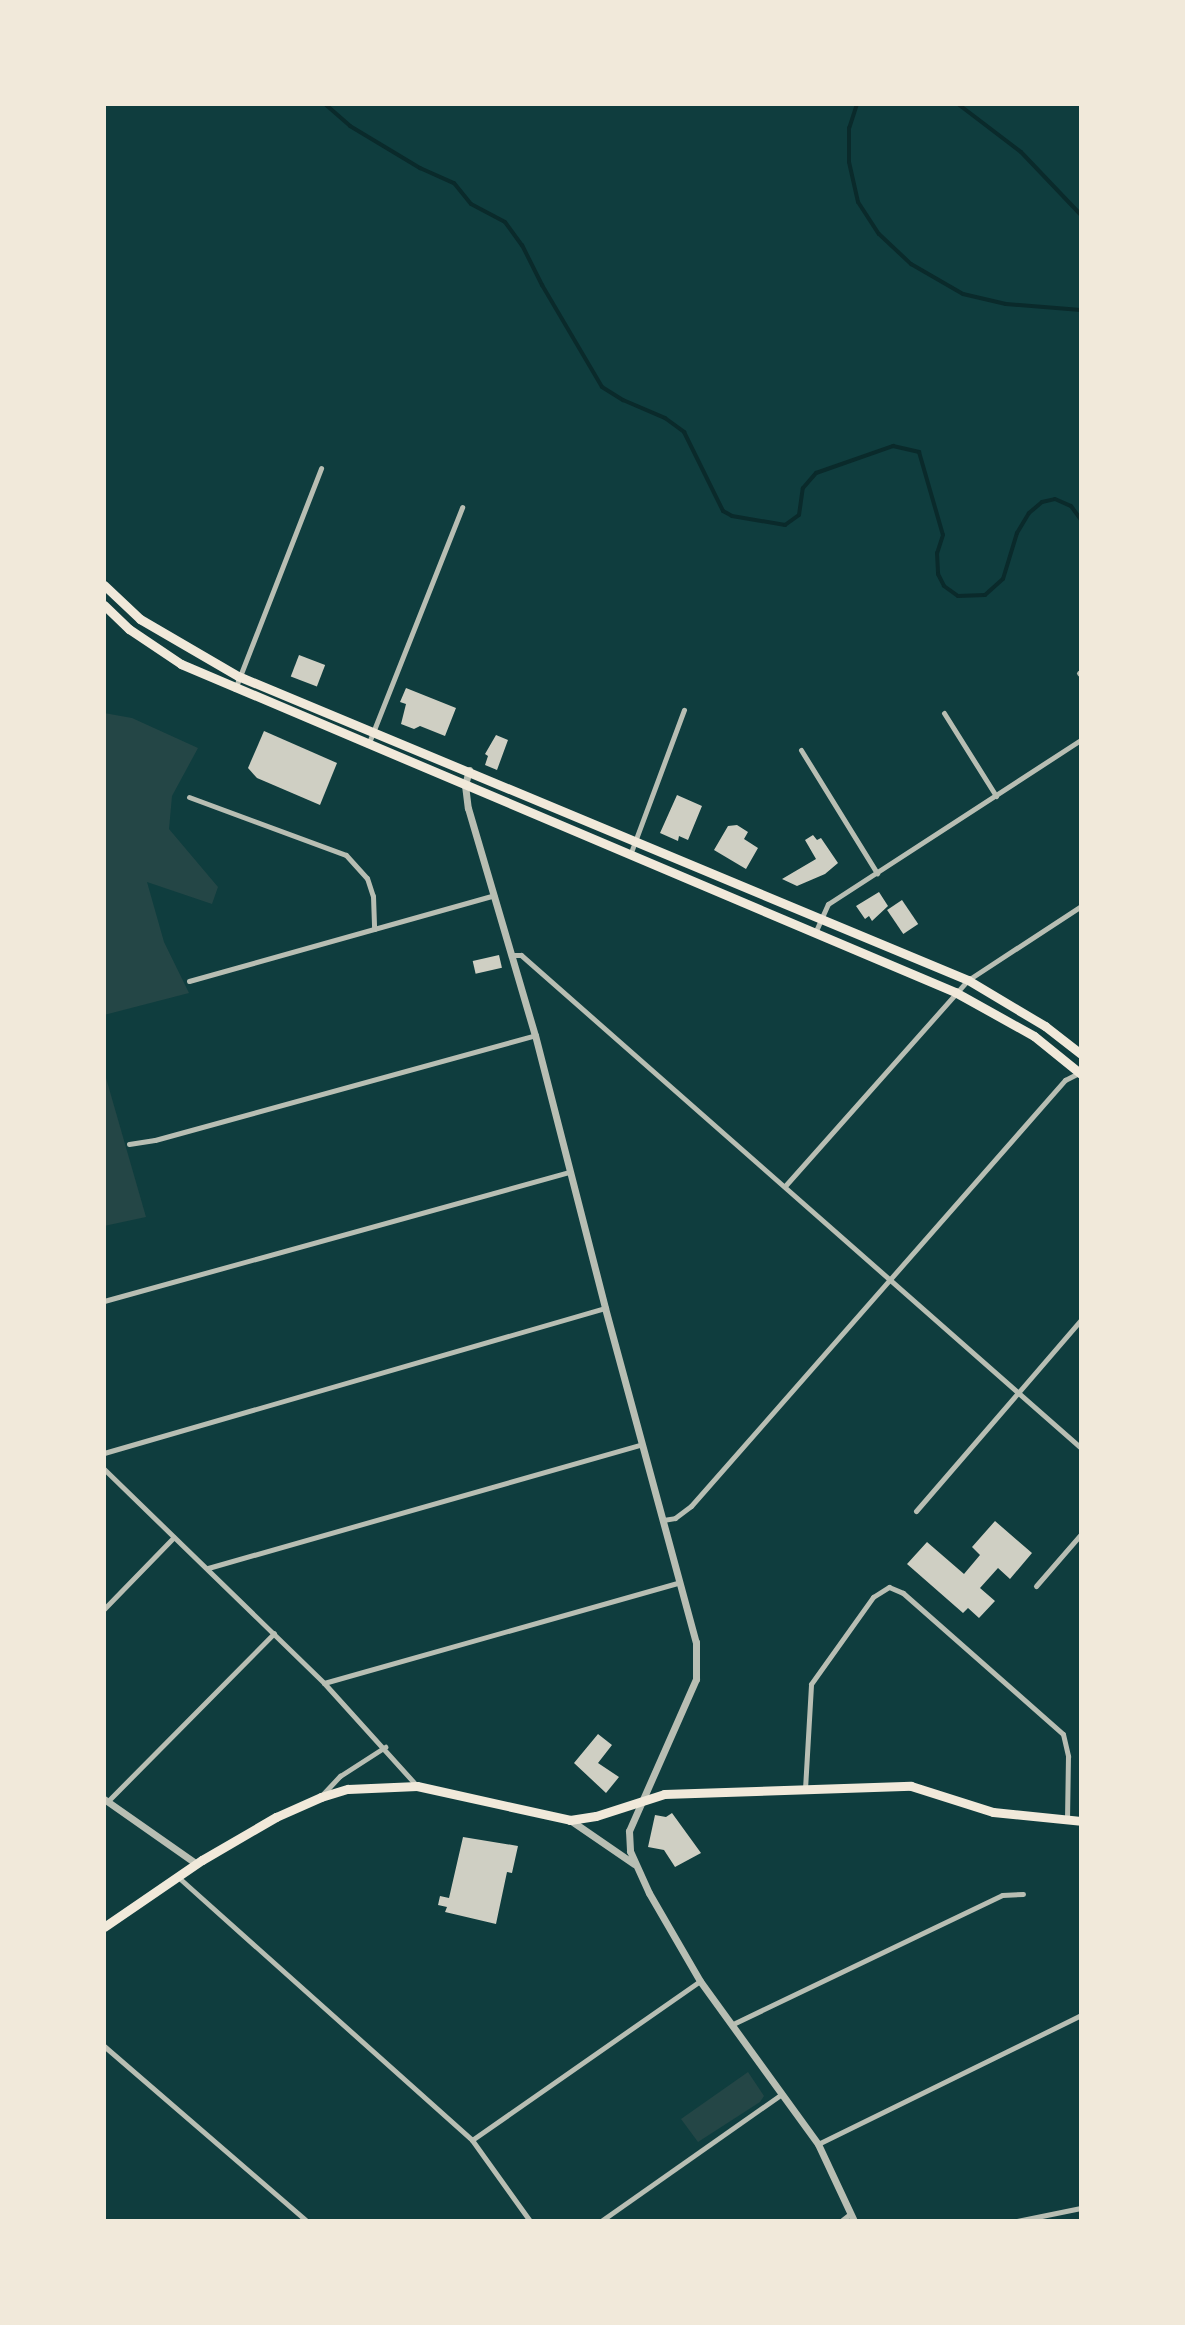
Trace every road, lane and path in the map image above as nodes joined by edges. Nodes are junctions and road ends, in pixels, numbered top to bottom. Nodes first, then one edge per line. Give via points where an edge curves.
1 (321, 468) dead end
2 (462, 507) dead end
3 (104, 585) edge
4 (104, 605) edge
5 (238, 676) junction
6 (234, 690) junction
7 (684, 710) dead end
8 (944, 713) dead end
9 (374, 732) junction
10 (1081, 740) edge
11 (368, 746) junction
12 (801, 750) dead end
13 (469, 770) junction
14 (465, 785) junction
15 (996, 796) junction
16 (189, 797) dead end
17 (635, 840) junction
18 (629, 856) junction
19 (877, 873) junction
20 (494, 895) junction
21 (1081, 906) edge
22 (820, 918) junction
23 (374, 929) junction
24 (815, 933) junction
25 (512, 955) junction
26 (968, 980) junction
27 (189, 981) dead end
28 (955, 992) junction
29 (535, 1035) junction
30 (1081, 1054) edge
31 (1081, 1073) edge
32 (129, 1144) dead end
33 (570, 1172) junction
34 (785, 1186) junction
35 (888, 1280) junction
36 (104, 1301) edge
37 (605, 1308) junction
38 (1081, 1320) edge
39 (1017, 1392) junction
40 (642, 1444) junction
41 (1081, 1448) edge
42 (104, 1453) edge
43 (104, 1469) edge
44 (916, 1511) dead end
45 (663, 1520) junction
46 (1081, 1534) edge
47 (174, 1537) junction
48 (208, 1568) junction
49 (680, 1582) junction
50 (1036, 1586) dead end
51 (104, 1609) edge
52 (274, 1633) junction
53 (324, 1683) junction
54 (385, 1747) junction
55 (417, 1786) junction
56 (805, 1789) junction
57 (321, 1797) junction
58 (106, 1800) edge
59 (642, 1800) junction
60 (1067, 1819) junction
61 (570, 1820) junction
62 (1081, 1821) edge
63 (197, 1864) junction
64 (634, 1864) junction
65 (177, 1877) junction
66 (1023, 1894) dead end
67 (104, 1927) edge
68 (700, 1981) junction
69 (1081, 2015) edge
70 (733, 2024) junction
71 (104, 2046) edge
72 (783, 2094) junction
73 (472, 2140) junction
74 (818, 2144) junction
75 (1081, 2208) edge
76 (853, 2217) edge
77 (1029, 2220) edge
78 (307, 2221) edge
79 (530, 2221) edge
80 (601, 2221) edge
81 (841, 2221) edge
82 (1017, 2221) edge

1 - 5 street
2 - 9 street
3 - 5 main road via 140,619
4 - 6 main road via 181,664
5 - 6 street
5 - 9 main road
6 - 11 main road
7 - 17 street
8 - 15 street
9 - 11 street
9 - 13 main road
10 - 15 street
11 - 14 main road
12 - 19 street
13 - 14 street
13 - 17 main road
14 - 18 main road
14 - 20 street
15 - 19 street
16 - 23 street via 346,855 367,878
17 - 18 street
17 - 22 main road
18 - 24 main road
19 - 22 street via 828,904
20 - 23 street
20 - 25 street
21 - 26 street
22 - 24 street
22 - 26 main road
23 - 27 street
24 - 28 main road
25 - 29 street
25 - 34 street via 521,955
26 - 28 street
26 - 30 main road
28 - 31 main road via 1034,1036
28 - 34 street
29 - 32 street
29 - 33 street
31 - 35 street via 1065,1080
33 - 36 street
33 - 37 street
34 - 35 street
35 - 39 street
35 - 45 street via 691,1506
37 - 40 street
37 - 42 street
38 - 39 street
39 - 41 street
39 - 44 street
40 - 45 street
40 - 48 street
43 - 47 street
45 - 49 street
46 - 50 street
47 - 48 street
47 - 51 street
48 - 52 street
49 - 53 street
49 - 59 street via 696,1642 696,1679
52 - 53 street
52 - 58 street
53 - 54 street
54 - 55 street
54 - 57 street via 340,1776
55 - 57 main road via 348,1789
55 - 61 main road
56 - 59 main road via 664,1794
56 - 60 main road via 911,1786 993,1812
56 - 60 street via 811,1684 873,1597 889,1587 903,1593 1063,1734
57 - 63 main road
58 - 63 street
59 - 61 main road
59 - 64 street via 629,1831
60 - 62 main road
61 - 64 street
63 - 65 main road
64 - 68 street
65 - 67 main road
65 - 73 street
66 - 70 street via 1002,1895
68 - 70 street
68 - 73 street
69 - 74 street
70 - 72 street
71 - 78 street
72 - 74 street
72 - 80 street
73 - 79 street
74 - 76 street
75 - 77 street
76 - 81 street
77 - 82 street

